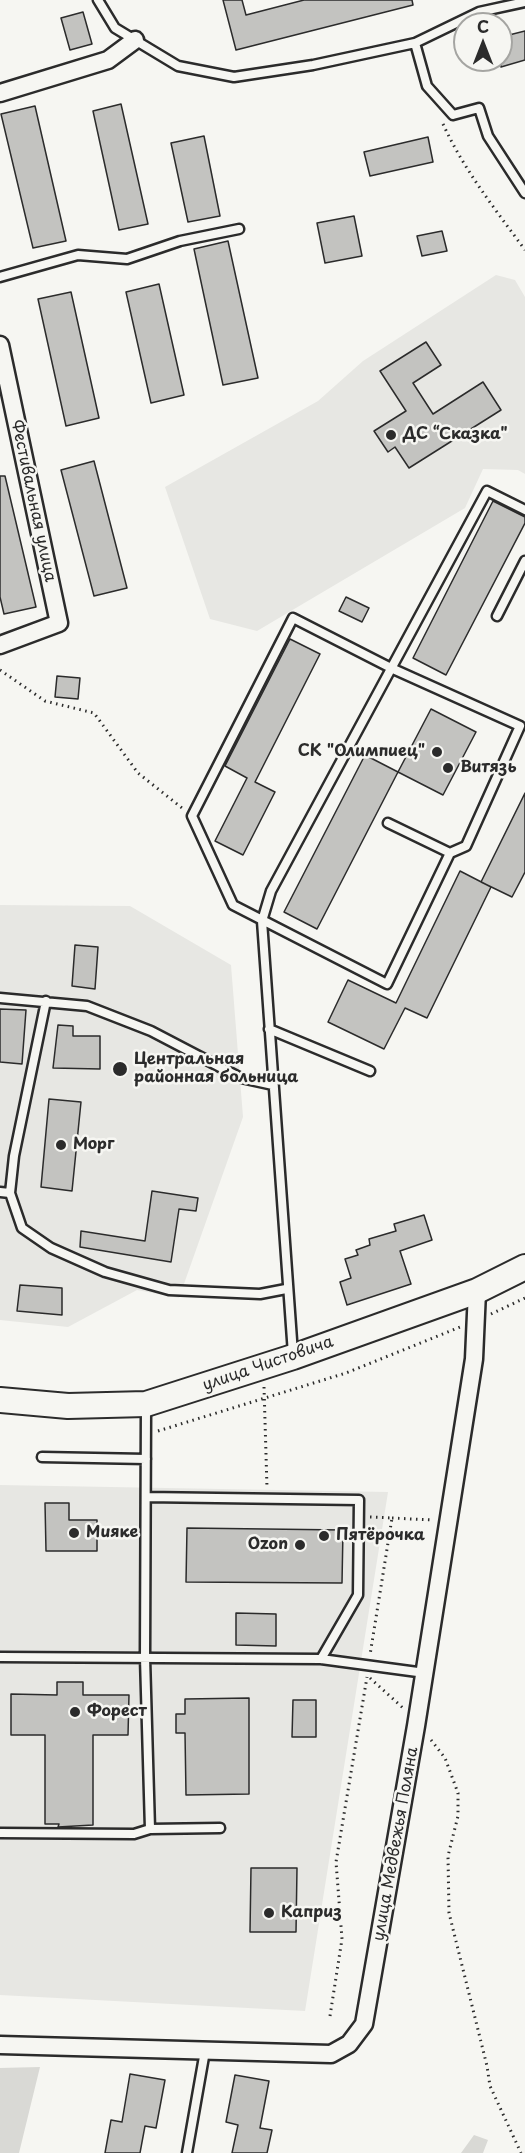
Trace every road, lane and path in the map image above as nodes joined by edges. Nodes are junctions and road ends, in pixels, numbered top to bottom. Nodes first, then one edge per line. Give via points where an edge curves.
1 (98, 0) edge
2 (525, 2) edge
3 (135, 40) junction
4 (415, 43) junction
5 (0, 93) edge
6 (441, 118) dead end
7 (525, 193) edge
8 (239, 229) dead end
9 (525, 250) edge
10 (0, 277) edge
11 (0, 345) edge
12 (525, 510) edge
13 (525, 561) edge
14 (497, 616) dead end
15 (0, 645) edge
16 (391, 668) junction
17 (0, 669) edge
18 (192, 816) junction
19 (388, 823) dead end
20 (450, 853) junction
21 (262, 921) junction
22 (0, 999) edge
23 (46, 1001) junction
24 (269, 1029) junction
25 (370, 1071) dead end
26 (273, 1085) junction
27 (0, 1192) edge
28 (10, 1193) junction
29 (525, 1267) edge
30 (286, 1289) junction
31 (477, 1291) junction
32 (525, 1298) edge
33 (476, 1320) junction
34 (293, 1357) junction
35 (261, 1367) junction
36 (266, 1398) junction
37 (0, 1400) edge
38 (146, 1404) junction
39 (146, 1434) junction
40 (42, 1457) dead end
41 (146, 1459) junction
42 (146, 1497) junction
43 (267, 1499) junction
44 (359, 1517) junction
45 (392, 1518) junction
46 (449, 1521) junction
47 (0, 1657) edge
48 (145, 1658) junction
49 (321, 1659) junction
50 (369, 1664) dead end
51 (425, 1673) junction
52 (416, 1726) junction
53 (220, 1828) dead end
54 (150, 1829) junction
55 (0, 1833) edge
56 (330, 2016) dead end
57 (0, 2045) edge
58 (205, 2051) junction
59 (187, 2153) edge
60 (520, 2153) edge

1 - 3 lane via 116,28
2 - 4 lane via 478,12
3 - 4 lane via 178,66 234,77
3 - 5 street via 108,60
4 - 7 lane via 427,86 453,115 479,108 488,135
6 - 9 path via 454,150
8 - 10 lane via 180,241 128,260 78,255
11 - 15 street, Фестивальная улица via 59,623
12 - 16 lane via 487,491
13 - 14 lane
16 - 18 lane via 293,618
16 - 20 lane via 520,726 466,846
16 - 21 lane via 270,891
17 - 18 path via 45,701 94,713 138,773
18 - 21 lane via 232,905
19 - 20 lane
20 - 21 lane via 387,984
21 - 24 lane
22 - 23 lane
23 - 26 lane via 87,1006 151,1031 241,1078
23 - 28 lane
24 - 25 lane
24 - 26 lane
26 - 30 lane
27 - 28 lane
28 - 30 lane via 22,1228 51,1248 105,1272 190,1292 261,1294
29 - 31 street, улица Чистовича
30 - 34 lane
31 - 33 street, улица Медвежья Поляна
31 - 34 street, улица Чистовича
32 - 33 path
33 - 36 path via 346,1373
33 - 46 street, улица Медвежья Поляна via 474,1359
34 - 35 street, улица Чистовича
35 - 36 path
35 - 38 street, улица Чистовича
36 - 39 path
36 - 43 path
37 - 38 street, улица Чистовича via 68,1406
38 - 39 lane
39 - 41 lane
40 - 41 lane
41 - 42 lane
42 - 43 lane
42 - 48 lane
43 - 44 lane via 359,1500
44 - 45 path
44 - 49 lane via 358,1595
45 - 46 path
45 - 50 path
46 - 51 street, улица Медвежья Поляна
47 - 48 lane
48 - 49 lane
48 - 54 lane
49 - 51 lane
51 - 52 street, улица Медвежья Поляна
52 - 56 path via 399,1703 367,1676 336,1862 342,1939
52 - 58 street, улица Медвежья Поляна via 364,2024 349,2044 331,2054
52 - 60 path via 445,1758 458,1794 458,1816 448,1856 449,1913 490,2086
53 - 54 lane
54 - 55 lane via 134,1834
57 - 58 street, улица Медвежья Поляна
58 - 59 lane

